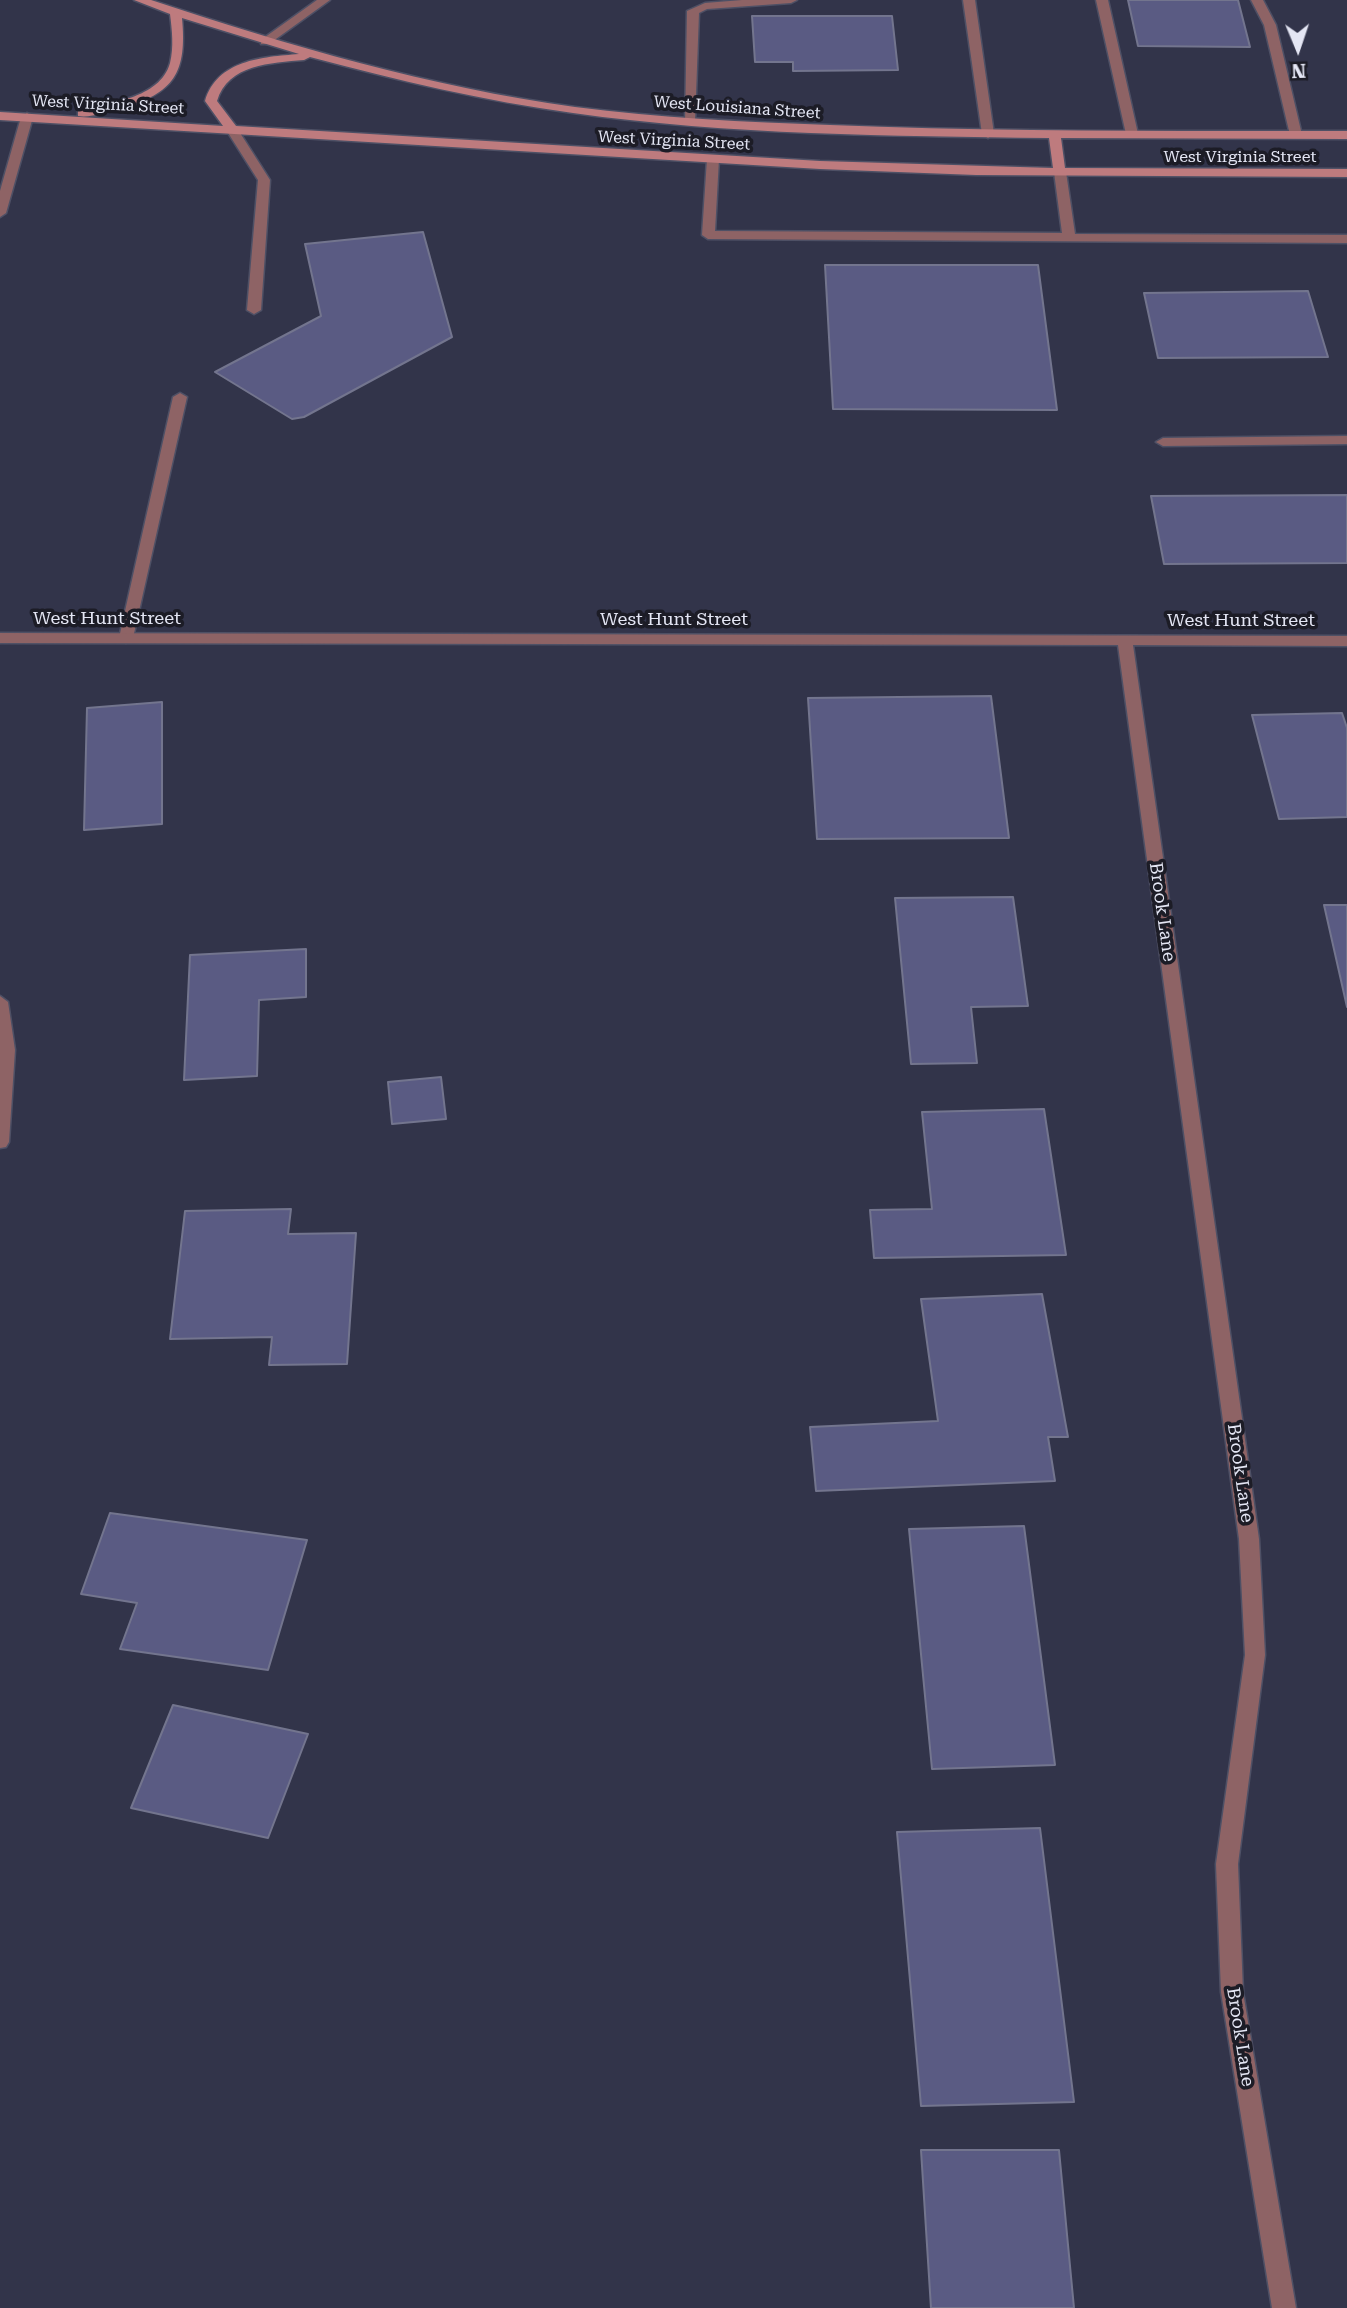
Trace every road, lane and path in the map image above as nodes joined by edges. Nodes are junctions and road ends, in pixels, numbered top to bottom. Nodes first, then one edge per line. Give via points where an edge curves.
1 (139, 0) edge
2 (324, 0) edge
3 (791, 0) edge
4 (969, 0) edge
5 (1102, 0) edge
6 (1257, 0) edge
7 (176, 12) junction
8 (265, 42) junction
9 (314, 56) junction
10 (0, 116) edge
11 (27, 117) junction
12 (48, 118) junction
13 (689, 121) junction
14 (231, 128) junction
15 (988, 134) junction
16 (1054, 134) junction
17 (1132, 134) junction
18 (1296, 135) junction
19 (1347, 135) edge
20 (713, 159) junction
21 (1060, 172) junction
22 (1347, 173) edge
23 (0, 213) edge
24 (1069, 238) junction
25 (1347, 239) edge
26 (254, 310) dead end
27 (180, 397) dead end
28 (1347, 440) edge
29 (1163, 442) dead end
30 (0, 638) edge
31 (126, 638) junction
32 (1125, 640) junction
33 (1347, 642) edge
34 (0, 1002) edge
35 (0, 1142) edge
36 (1284, 2308) edge

1 - 7 main road, West Louisiana Street
2 - 8 street
3 - 13 street via 705,6 693,11
4 - 15 street
5 - 17 street
6 - 18 street via 1269,25
7 - 8 main road, West Louisiana Street
7 - 12 main road via 176,58 159,85 122,104
8 - 9 main road, West Louisiana Street
9 - 13 main road, West Louisiana Street via 526,103
9 - 14 main road via 254,64 222,80 212,90 211,101
10 - 11 main road, West Virginia Street
11 - 12 main road, West Virginia Street
11 - 23 street
12 - 14 main road, West Virginia Street
13 - 15 main road, West Louisiana Street
14 - 20 main road, West Virginia Street
14 - 26 street via 264,180
15 - 16 main road, West Louisiana Street
16 - 17 main road, West Louisiana Street
16 - 21 main road
17 - 18 main road, West Louisiana Street
18 - 19 main road, West Louisiana Street
20 - 21 main road, West Virginia Street
20 - 24 street via 708,235
21 - 22 main road, West Virginia Street
21 - 24 street
24 - 25 street
27 - 31 street
28 - 29 street
30 - 31 street, West Hunt Street
31 - 32 street, West Hunt Street
32 - 33 street, West Hunt Street
32 - 36 street, Brook Lane via 1249,1539 1255,1655 1227,1864 1232,1992
34 - 35 street via 8,1050

